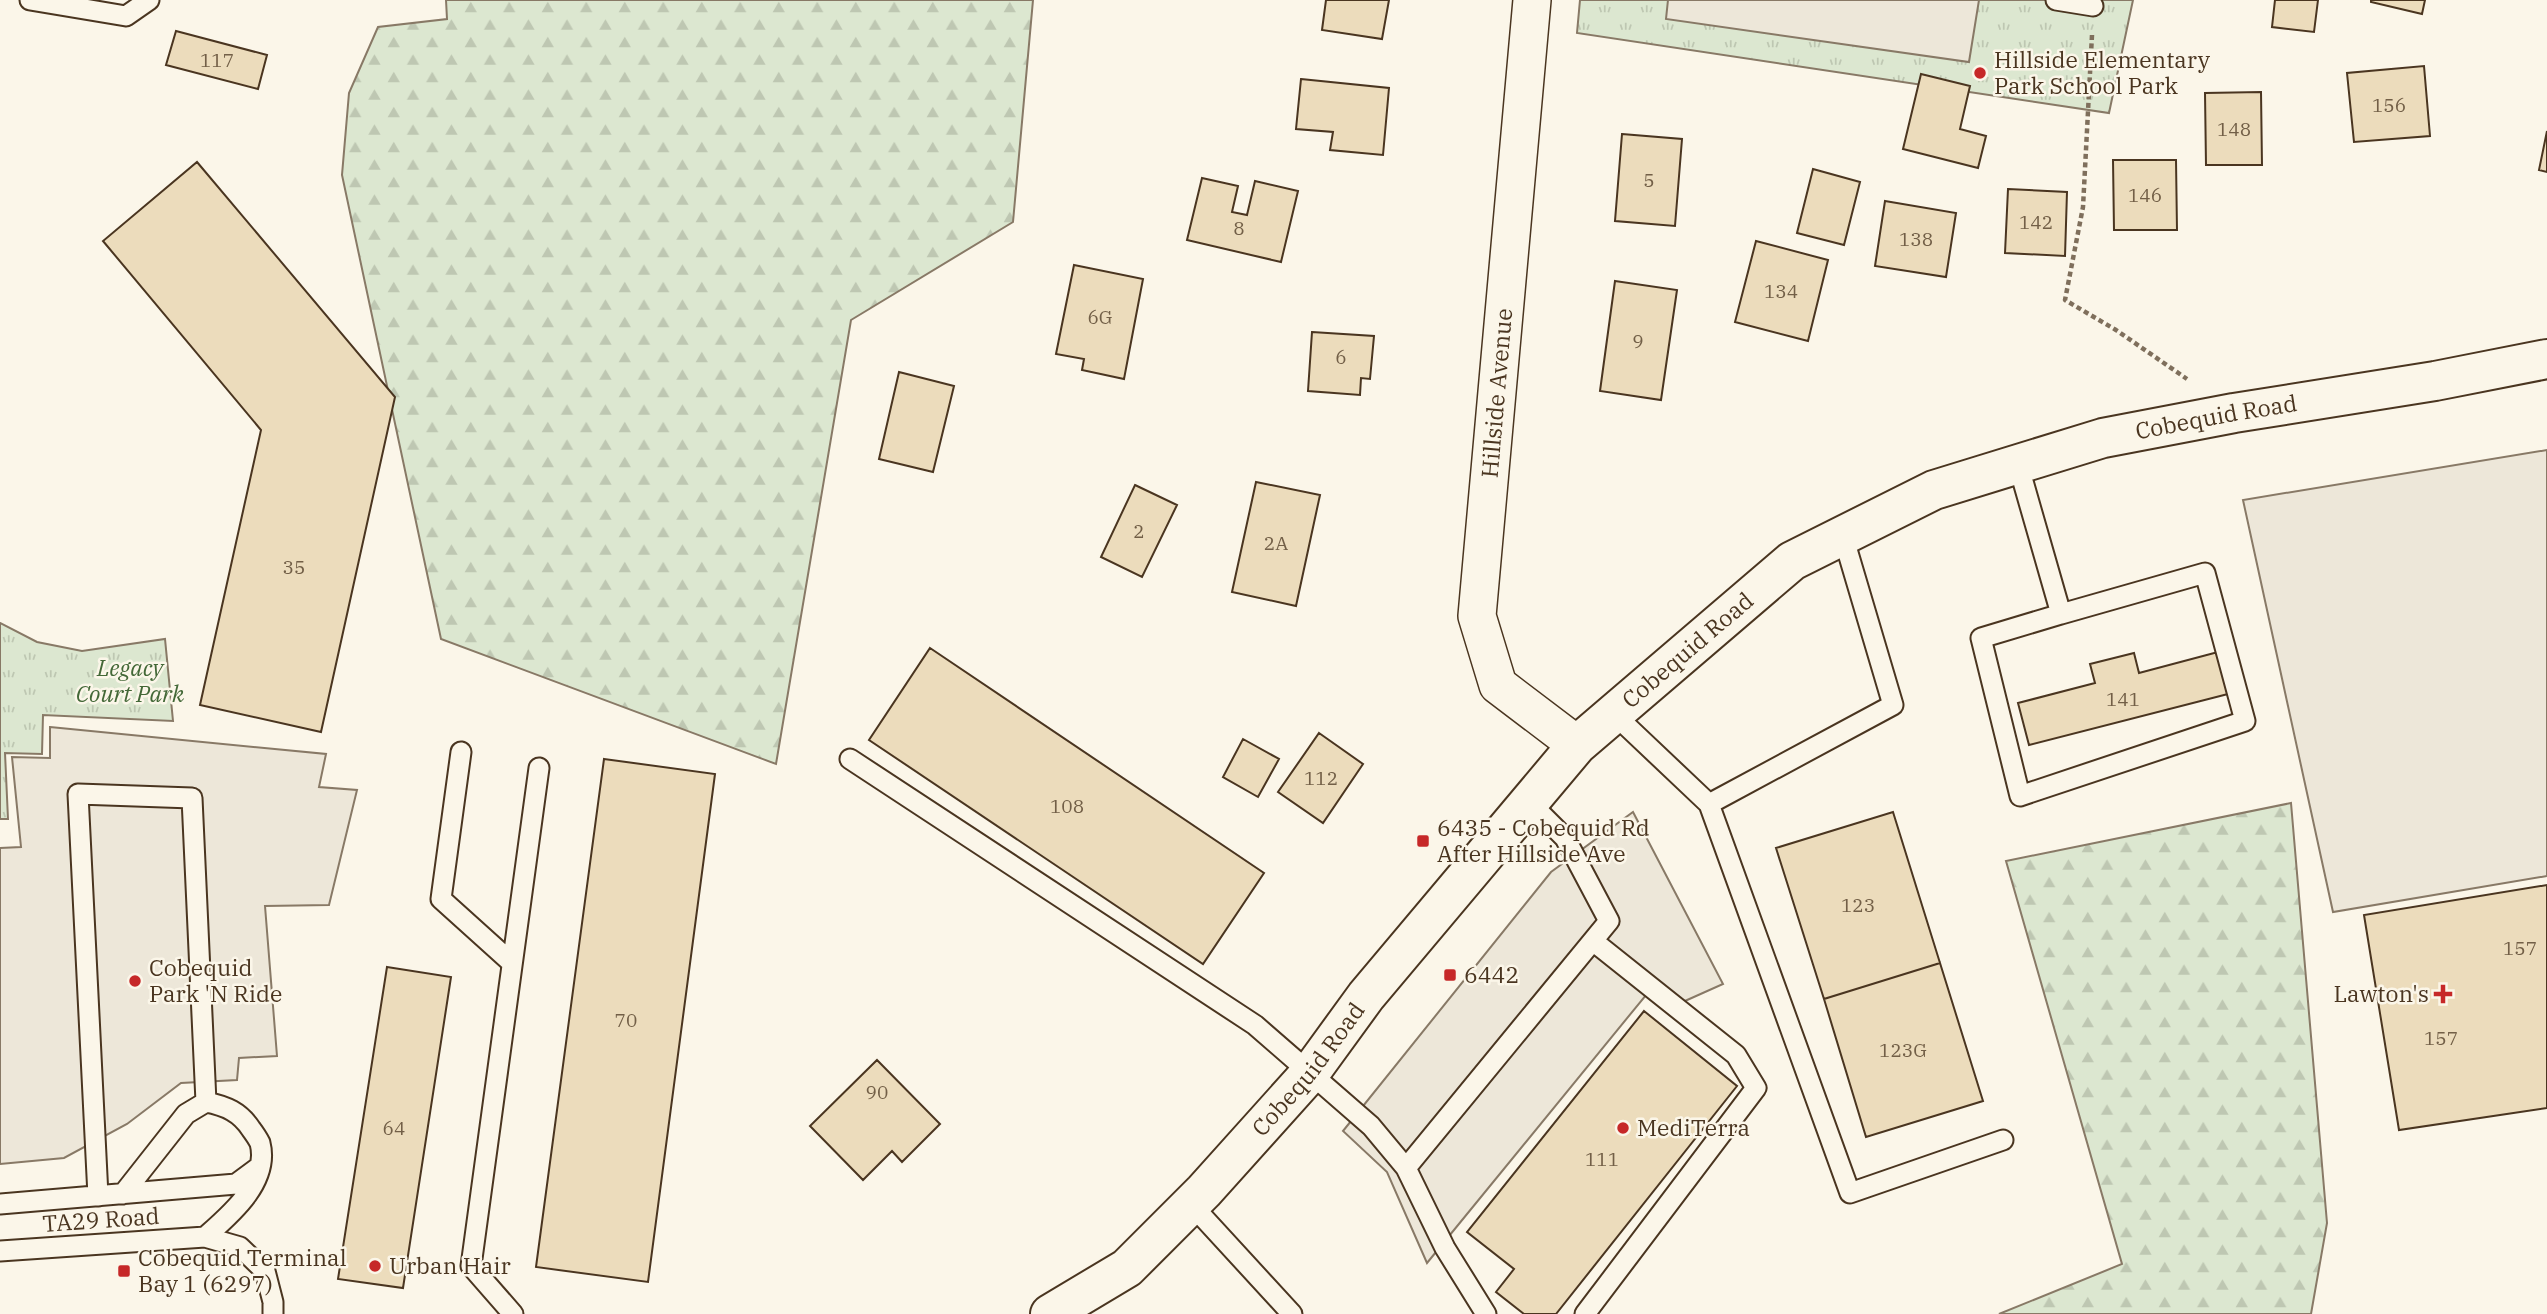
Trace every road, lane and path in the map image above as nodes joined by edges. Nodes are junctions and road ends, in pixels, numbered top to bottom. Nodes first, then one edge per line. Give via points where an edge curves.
1 (30, 0) edge
2 (149, 0) edge
3 (1532, 0) edge
4 (2056, 0) edge
5 (2094, 6) joint
6 (2547, 359) edge
7 (2234, 413) junction
8 (2018, 464) junction
9 (1843, 536) junction
10 (2061, 614) junction
11 (1614, 714) junction
12 (1577, 745) junction
13 (461, 752) dead end
14 (850, 759) dead end
15 (539, 768) dead end
16 (1529, 802) junction
17 (1709, 804) junction
18 (1593, 941) junction
19 (512, 963) junction
20 (1310, 1073) junction
21 (206, 1102) junction
22 (2003, 1140) dead end
23 (260, 1166) junction
24 (1406, 1168) junction
25 (123, 1195) junction
26 (98, 1196) junction
27 (0, 1203) edge
28 (1191, 1204) junction
29 (205, 1237) junction
30 (0, 1251) edge
31 (273, 1314) edge
32 (513, 1314) edge
33 (1051, 1314) edge
34 (1292, 1314) edge
35 (1486, 1314) edge
36 (1585, 1314) edge

1 - 2 lane via 127,16
3 - 12 street, Hillside Avenue via 1477,615 1498,685
4 - 5 lane
5 - 7 path via 2082,207 2065,300
6 - 7 main road, Cobequid Road
7 - 8 main road, Cobequid Road via 2103,438
8 - 9 main road, Cobequid Road via 1934,490
8 - 10 lane
9 - 11 main road, Cobequid Road via 1792,561
9 - 17 lane via 1893,705
10 - 10 lane via 1981,638 2020,796 2245,721 2205,573
11 - 12 main road, Cobequid Road
11 - 17 lane
12 - 16 main road, Cobequid Road
13 - 19 lane via 441,899
14 - 20 lane via 1255,1025
15 - 19 lane
16 - 18 lane via 1565,838 1609,921
16 - 20 main road, Cobequid Road via 1366,996
17 - 22 lane via 1850,1193
18 - 24 lane
18 - 36 lane via 1736,1055 1756,1088
19 - 32 lane via 471,1266
20 - 24 lane via 1371,1126
20 - 28 main road, Cobequid Road
21 - 23 lane via 229,1107 246,1122 260,1143
21 - 25 lane, TA29 Road via 186,1114
21 - 26 lane via 192,798 78,794
23 - 25 lane, TA29 Road via 236,1184
23 - 29 lane via 250,1191
24 - 35 lane via 1445,1248
25 - 26 lane, TA29 Road
26 - 27 lane, TA29 Road
28 - 33 main road, Cobequid Road via 1127,1268
28 - 34 lane
29 - 30 lane, TA29 Road
29 - 31 lane, TA29 Road via 240,1247 265,1271

